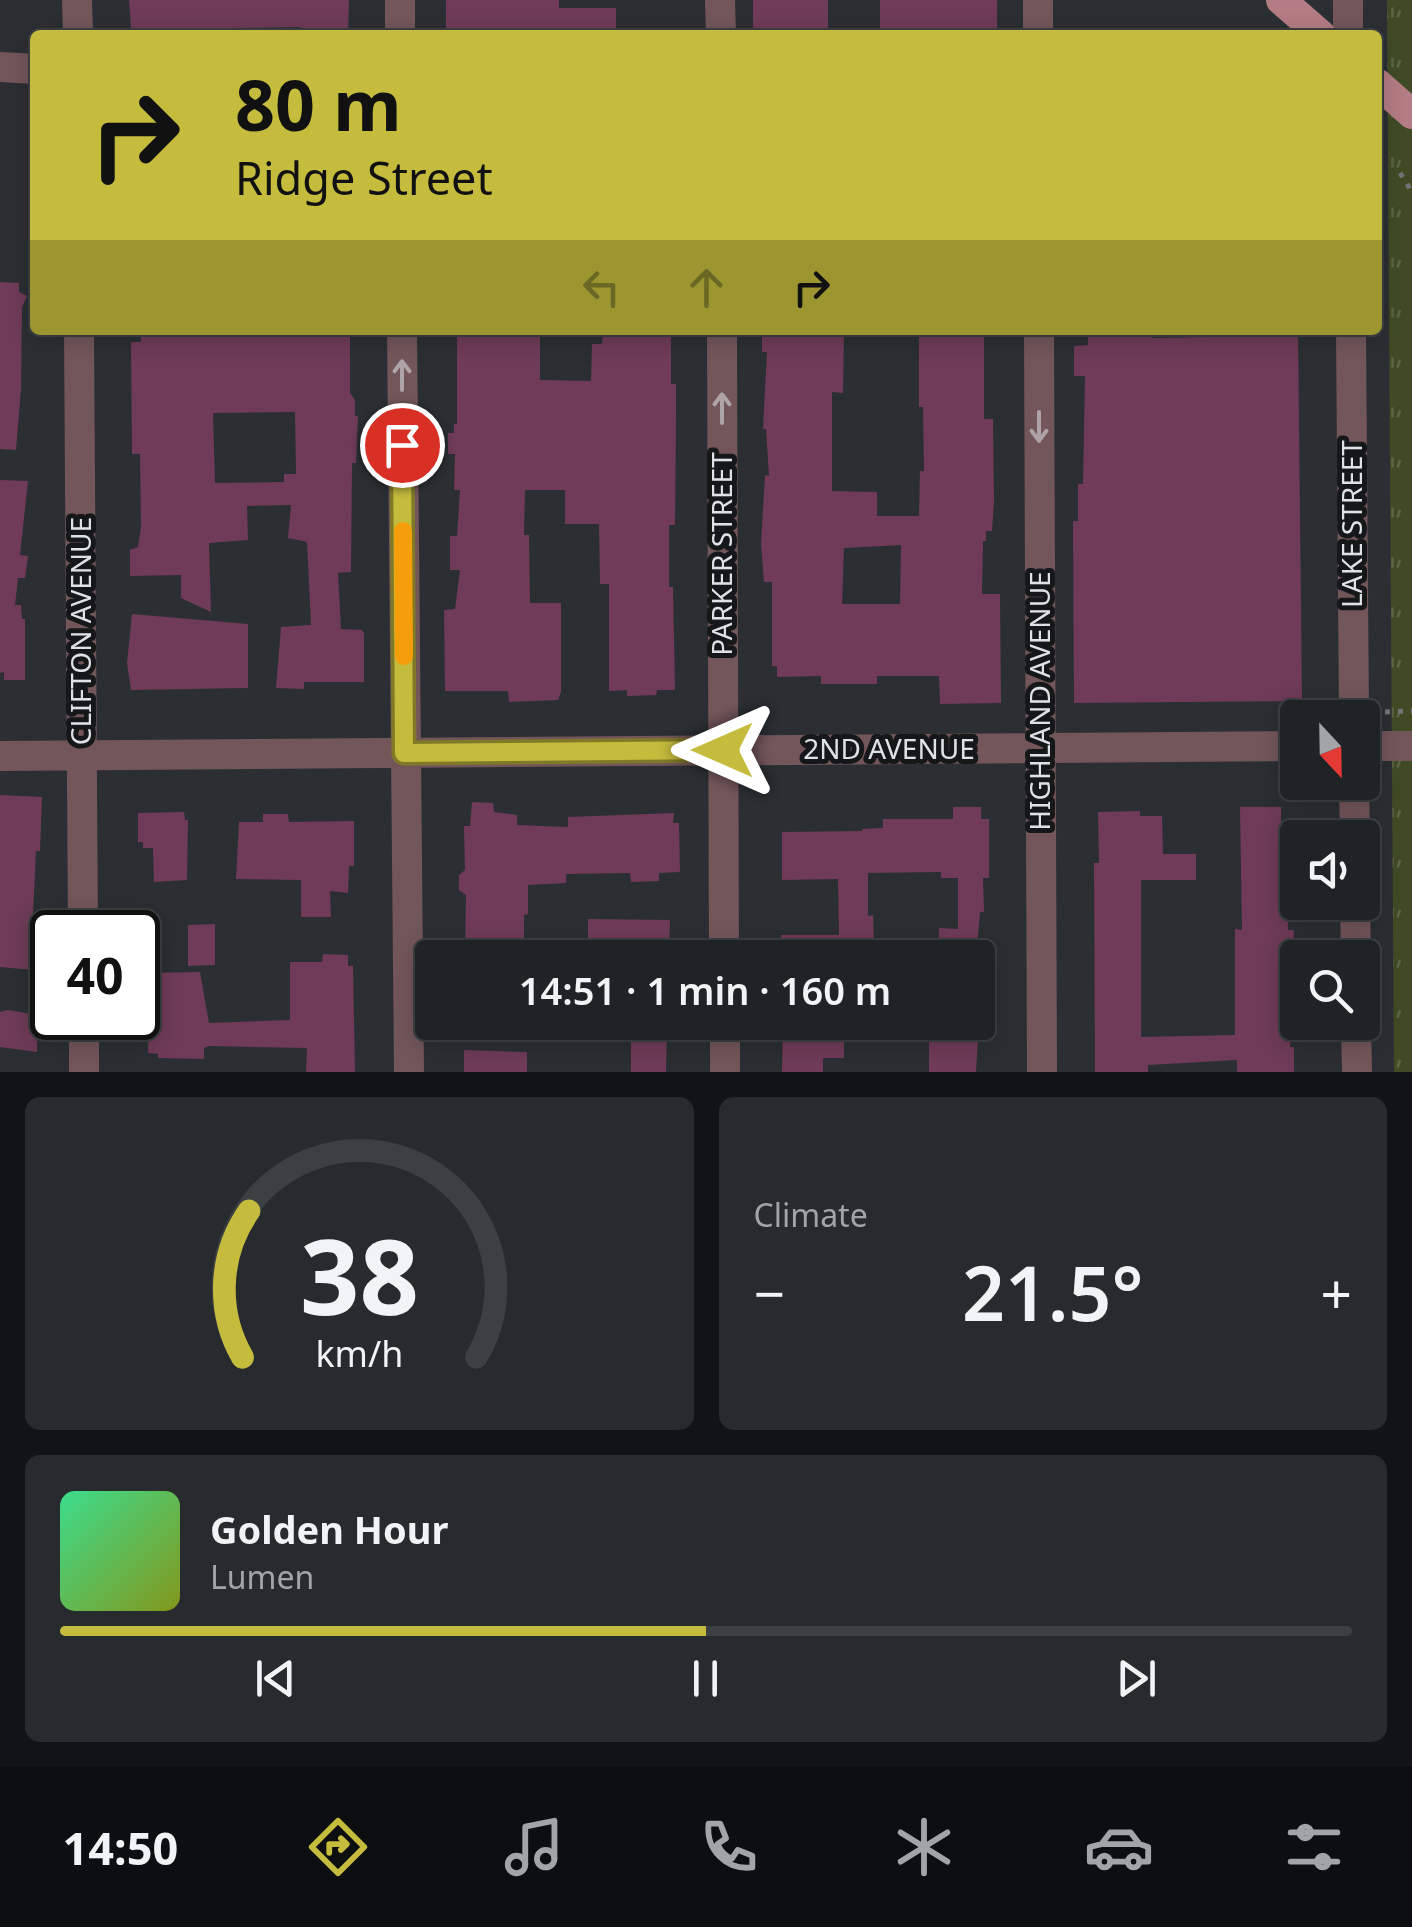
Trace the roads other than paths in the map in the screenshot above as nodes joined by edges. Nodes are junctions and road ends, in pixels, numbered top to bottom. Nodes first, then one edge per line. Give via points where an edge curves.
1 (78, 0) edge
2 (400, 0) edge
3 (720, 0) edge
4 (1038, 0) edge
5 (1281, 0) edge
6 (1348, 0) edge
7 (78, 30) edge
8 (400, 30) edge
9 (720, 30) edge
10 (1038, 30) edge
11 (1315, 30) edge
12 (1348, 30) edge
13 (0, 68) edge
14 (30, 69) edge
15 (1382, 88) edge
16 (1412, 114) edge
17 (79, 335) edge
18 (402, 335) edge
19 (722, 335) edge
20 (1038, 335) edge
21 (1351, 335) edge
22 (1354, 700) edge
23 (1280, 746) edge
24 (1380, 746) edge
25 (1412, 746) edge
26 (1040, 748) junction
27 (723, 750) junction
28 (404, 753) junction
29 (82, 755) junction
30 (0, 756) edge
31 (83, 910) edge
32 (724, 940) edge
33 (84, 1040) edge
34 (724, 1040) edge
35 (1356, 1040) edge
36 (84, 1072) edge
37 (410, 1072) edge
38 (725, 1072) edge
39 (1042, 1072) edge
40 (1357, 1072) edge

1 - 7 street
2 - 8 street
3 - 9 street
4 - 10 street
5 - 11 main road
6 - 12 street
13 - 14 street
15 - 16 main road
17 - 29 street, CLIFTON AVENUE
28 -> 18 street
27 -> 19 street, PARKER STREET
20 -> 26 street, HIGHLAND AVENUE
21 - 22 street, LAKE STREET
23 - 26 street, 2ND AVENUE
24 - 25 street
26 - 27 street, 2ND AVENUE
26 - 39 street, HIGHLAND AVENUE
27 - 28 street, 2ND AVENUE
27 - 32 street, PARKER STREET
28 - 29 street, 2ND AVENUE
28 - 37 street
29 - 30 street, 2ND AVENUE
29 - 31 street, CLIFTON AVENUE
33 - 36 street
34 - 38 street
35 - 40 street

